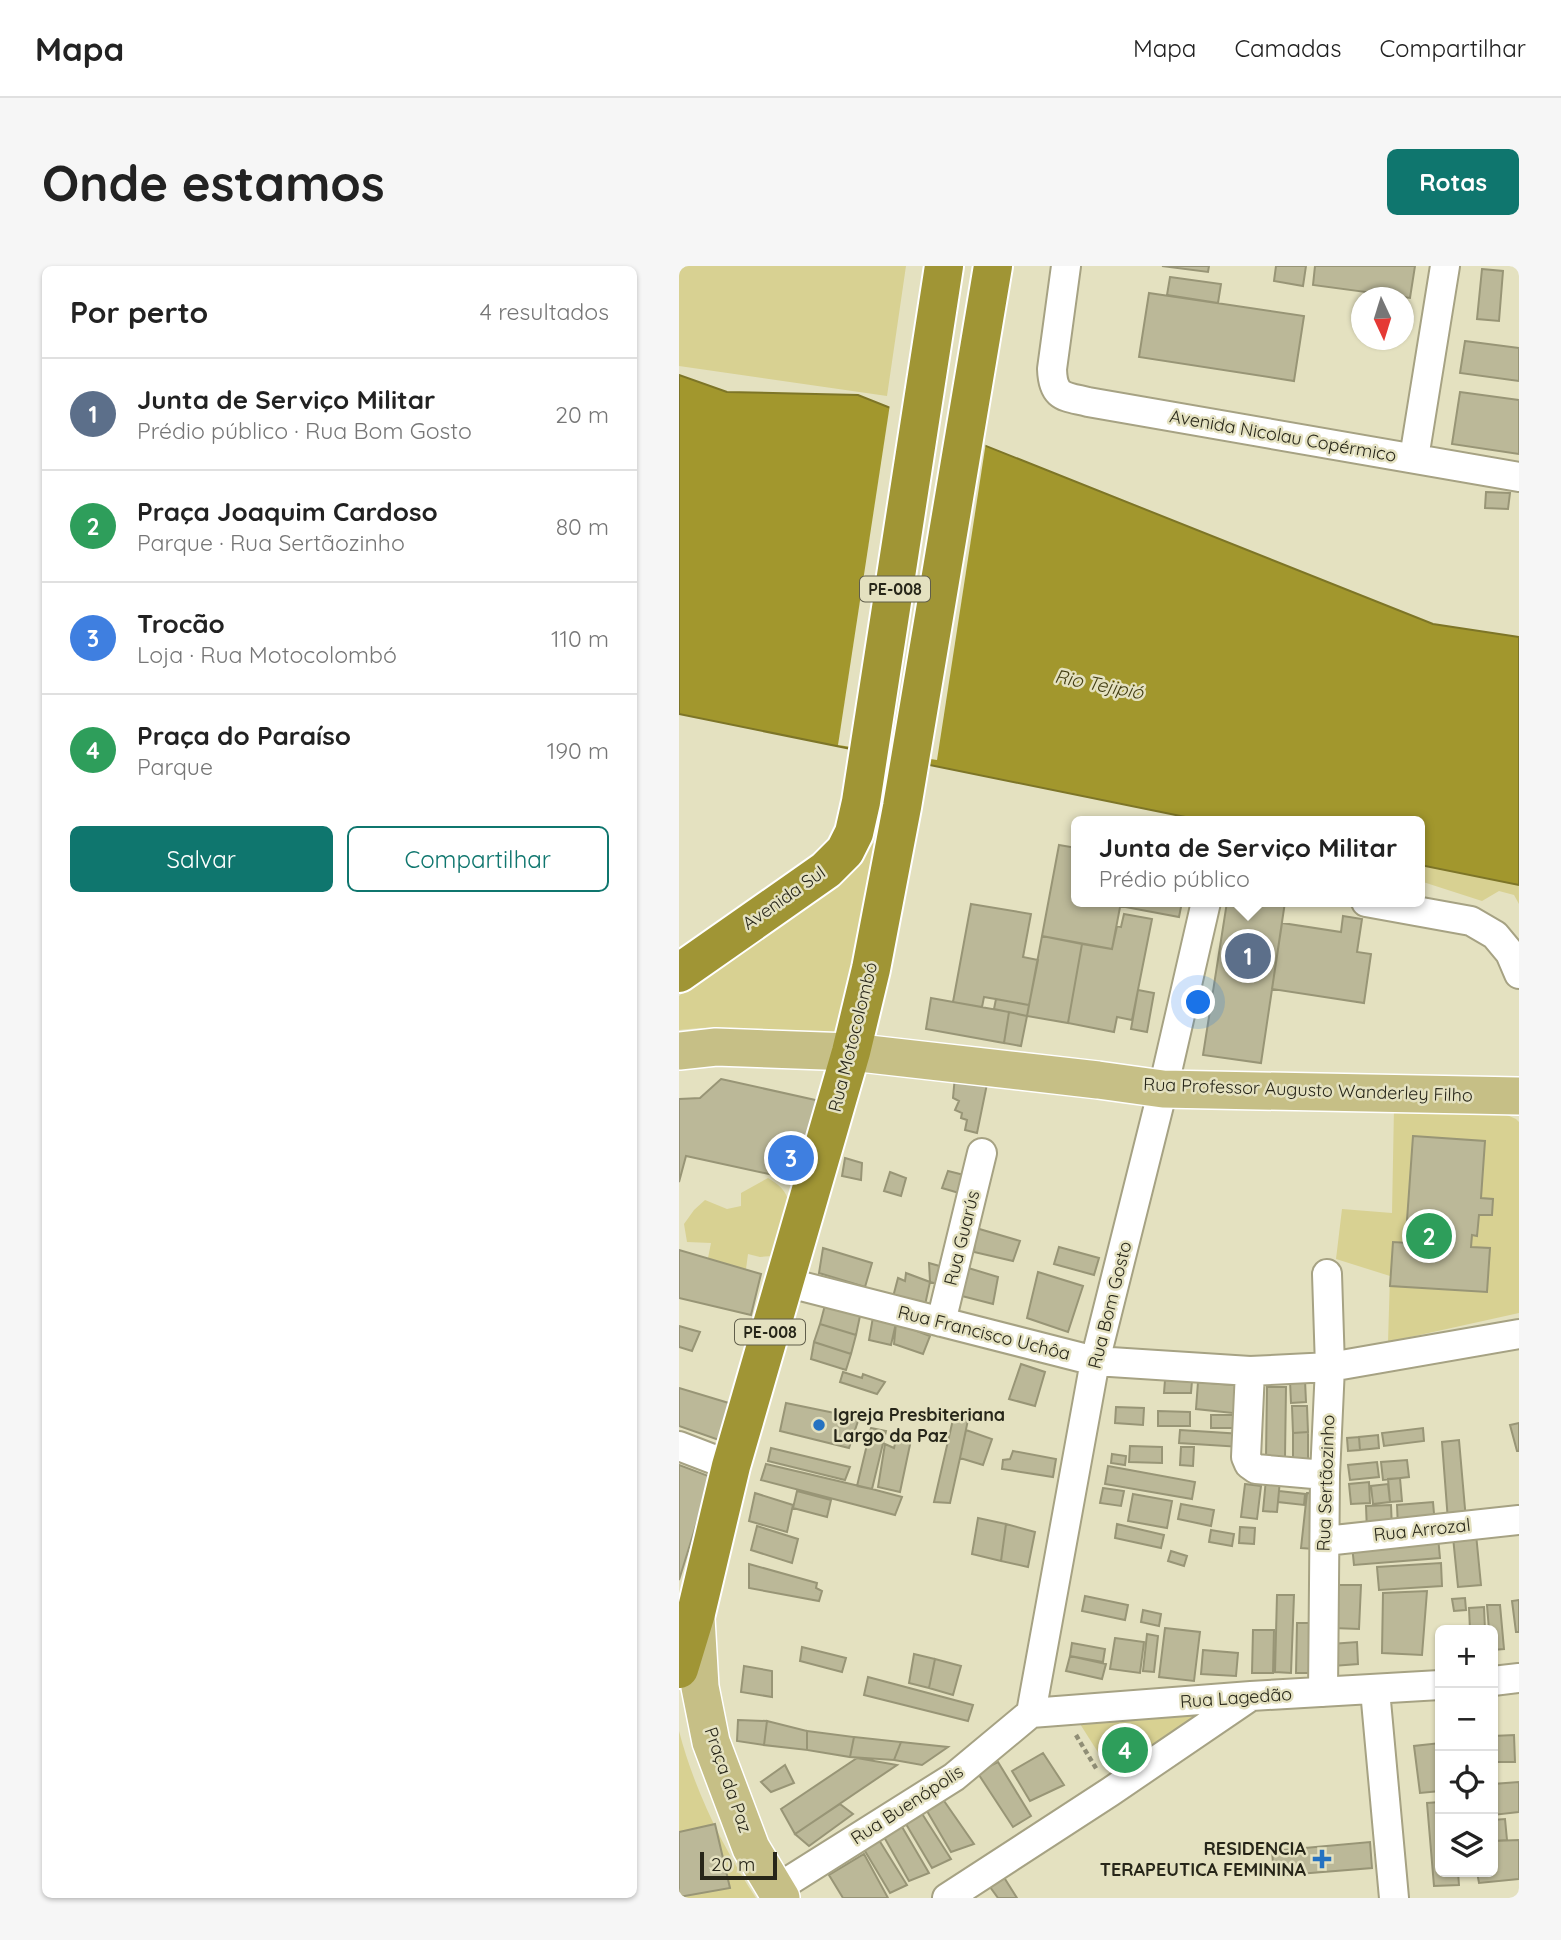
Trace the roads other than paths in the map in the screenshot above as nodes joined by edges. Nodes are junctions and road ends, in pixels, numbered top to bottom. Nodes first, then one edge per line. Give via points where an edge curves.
1 (944, 266) edge
2 (993, 266) edge
3 (1066, 266) edge
4 (1445, 266) edge
5 (1414, 458) junction
6 (1519, 477) edge
7 (1205, 907) edge
8 (1394, 907) edge
9 (679, 973) edge
10 (1519, 974) edge
11 (679, 1051) edge
12 (851, 1052) junction
13 (1163, 1089) junction
14 (1519, 1096) edge
15 (982, 1153) dead end
16 (1327, 1274) dead end
17 (785, 1282) junction
18 (941, 1322) junction
19 (1519, 1334) edge
20 (1095, 1361) junction
21 (1330, 1367) junction
22 (1250, 1371) junction
23 (679, 1446) edge
24 (731, 1466) junction
25 (1325, 1475) junction
26 (1519, 1520) edge
27 (1325, 1541) junction
28 (696, 1613) junction
29 (679, 1669) edge
30 (1519, 1678) edge
31 (1498, 1680) edge
32 (1435, 1685) edge
33 (1375, 1689) junction
34 (1323, 1692) junction
35 (1251, 1696) junction
36 (1031, 1713) junction
37 (778, 1893) edge
38 (947, 1898) edge
39 (1394, 1898) edge

1 - 9 highway, Avenida Sul / PE-008 via 854,833 845,851 826,870
2 - 12 highway, Rua Motocolombó / PE-008 via 902,807
3 - 5 street, Avenida Nicolau Copérmico via 1052,369 1053,385 1060,395
4 - 5 street
5 - 6 street, Avenida Nicolau Copérmico
7 - 13 street, Rua Bom Gosto
8 - 10 street via 1471,921 1495,935
11 - 12 main road, Rua Professor Augusto Wanderley Filho via 716,1047
12 - 13 main road, Rua Professor Augusto Wanderley Filho
12 - 17 highway, Rua Motocolombó / PE-008
13 - 14 main road, Rua Professor Augusto Wanderley Filho
13 - 20 street, Rua Bom Gosto
15 - 18 street, Rua Guarús
16 - 21 street, Rua Sertãozinho
17 - 18 street, Rua Francisco Uchôa
17 - 24 highway, Rua Motocolombó / PE-008
18 - 20 street, Rua Francisco Uchôa
19 - 21 street, Rua Francisco Uchôa
20 - 22 street, Rua Francisco Uchôa
20 - 36 street, Rua Bom Gosto
21 - 22 street, Rua Francisco Uchôa
21 - 25 street, Rua Sertãozinho
22 - 25 street via 1249,1464 1256,1469
23 - 24 street
24 - 28 highway, Rua Motocolombó / PE-008
25 - 27 street, Rua Sertãozinho
26 - 27 street, Rua Arrozal
27 - 34 street, Rua Sertãozinho
28 - 29 highway, Rua Motocolombó / PE-008
28 - 37 main road, Praça da Paz via 701,1687 711,1742 751,1848
30 - 31 street
32 - 33 street, Rua Lagedão
33 - 34 street, Rua Lagedão
33 - 39 street
34 - 35 street, Rua Lagedão
35 - 36 street, Rua Lagedão
35 - 38 street
36 - 37 street, Rua Buenópolis via 954,1777

